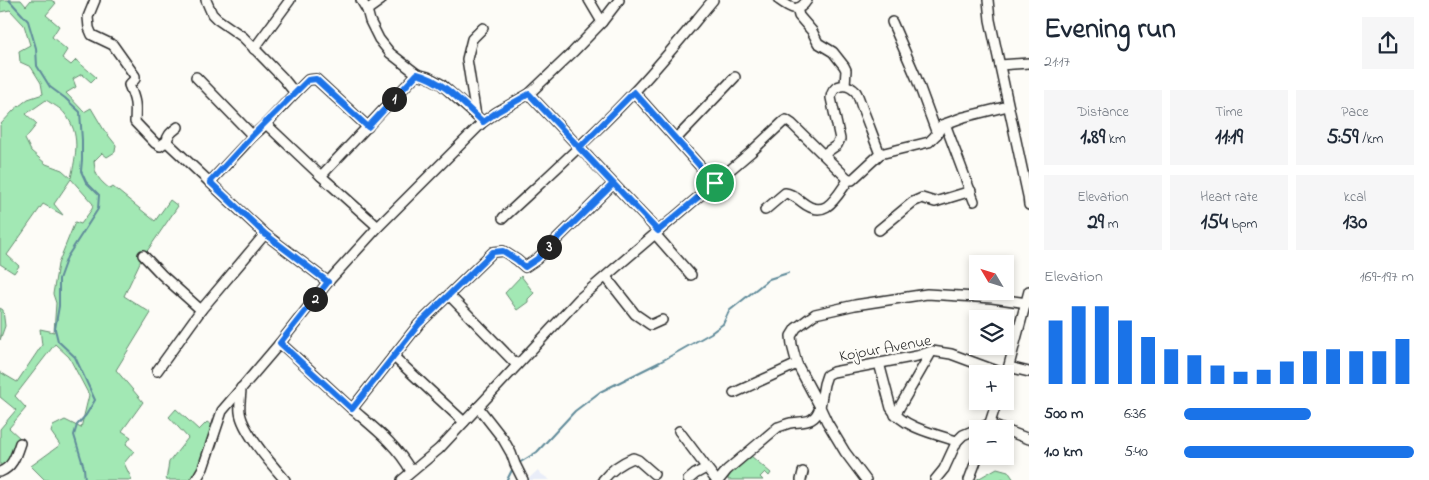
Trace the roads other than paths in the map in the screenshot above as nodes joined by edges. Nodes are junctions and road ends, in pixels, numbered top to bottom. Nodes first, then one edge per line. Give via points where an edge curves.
1 (96, 0) edge
2 (206, 0) edge
3 (290, 0) edge
4 (361, 0) edge
5 (381, 0) edge
6 (589, 0) edge
7 (619, 0) edge
8 (712, 0) edge
9 (779, 0) edge
10 (806, 0) edge
11 (988, 0) edge
12 (796, 8) junction
13 (367, 10) junction
14 (602, 22) junction
15 (892, 22) dead end
16 (483, 28) dead end
17 (254, 49) junction
18 (1029, 63) edge
19 (1000, 65) junction
20 (417, 74) junction
21 (196, 77) dead end
22 (734, 77) dead end
23 (845, 85) junction
24 (634, 92) junction
25 (295, 93) junction
26 (529, 94) junction
27 (1008, 106) junction
28 (480, 119) junction
29 (266, 124) junction
30 (942, 124) junction
31 (178, 127) dead end
32 (368, 127) junction
33 (938, 134) junction
34 (252, 136) junction
35 (676, 139) junction
36 (167, 141) junction
37 (579, 148) junction
38 (824, 154) junction
39 (880, 154) junction
40 (321, 176) junction
41 (849, 179) junction
42 (210, 182) junction
43 (715, 183) junction
44 (613, 184) junction
45 (971, 191) junction
46 (974, 201) dead end
47 (1029, 205) edge
48 (765, 210) dead end
49 (503, 218) dead end
50 (378, 227) junction
51 (878, 230) dead end
52 (656, 232) junction
53 (265, 234) junction
54 (143, 255) dead end
55 (691, 275) dead end
56 (606, 277) junction
57 (328, 282) junction
58 (1029, 291) edge
59 (448, 295) junction
60 (1026, 303) junction
61 (201, 310) junction
62 (662, 320) dead end
63 (280, 343) junction
64 (932, 351) junction
65 (393, 356) junction
66 (879, 363) junction
67 (796, 364) junction
68 (517, 365) junction
69 (981, 365) edge
70 (1009, 365) edge
71 (157, 371) dead end
72 (1029, 372) edge
73 (1014, 373) edge
74 (241, 388) junction
75 (734, 393) dead end
76 (478, 407) junction
77 (820, 407) junction
78 (352, 409) junction
79 (895, 415) junction
80 (464, 422) junction
81 (679, 431) dead end
82 (969, 432) edge
83 (1014, 433) edge
84 (1029, 439) edge
85 (957, 441) junction
86 (20, 443) dead end
87 (975, 465) edge
88 (706, 468) junction
89 (411, 471) junction
90 (0, 472) edge
91 (654, 474) dead end
92 (196, 480) edge
93 (285, 480) edge
94 (402, 480) edge
95 (523, 480) edge
96 (603, 480) edge
97 (688, 480) edge
98 (718, 480) edge
99 (866, 480) edge
100 (935, 480) edge
101 (969, 480) edge

1 - 36 street via 89,12 89,28 92,35 112,45 135,76 129,85 135,98 135,122 160,146
2 - 17 street via 217,20 243,37
3 - 17 street
4 - 13 street
5 - 13 street
6 - 14 street
7 - 14 street
8 - 24 street
9 - 12 street
10 - 12 street via 803,6
11 - 19 street
12 - 23 street via 820,45 833,52 844,66
13 - 20 street via 379,39 390,53
14 - 26 street
15 - 33 street
16 - 28 street via 472,39 467,59
17 - 25 street
18 - 19 street
19 - 27 street
20 - 28 street via 441,84
20 - 32 street
21 - 34 street
22 - 35 street
23 - 38 street via 835,88 830,98 840,139
23 - 39 street via 857,94
24 - 35 street
24 - 37 street
25 - 29 street
25 - 32 street via 308,80 316,79
26 - 28 street
26 - 37 street
27 - 30 street
27 - 47 street
28 - 50 street
29 - 34 street
29 - 40 street
30 - 33 street
30 - 45 street via 947,129
31 - 36 street
32 - 40 street
33 - 39 street via 929,142
34 - 42 street
35 - 43 street
36 - 42 street
37 - 44 street
37 - 49 street
38 - 41 street
38 - 43 street via 786,120
39 - 41 street via 854,179
40 - 50 street
41 - 48 street via 834,201 822,210 810,208 785,193
42 - 53 street
43 - 52 street
44 - 52 street
44 - 59 street via 537,259 525,267 503,251 493,252
45 - 46 street
45 - 51 street via 935,202 922,198
50 - 57 street
52 - 55 street
52 - 56 street
53 - 57 street
53 - 61 street
54 - 61 street
56 - 62 street via 635,314 651,325
56 - 68 street via 579,299
57 - 63 street
58 - 60 street
59 - 65 street
59 - 68 street
60 - 67 street via 927,294 815,314 796,328 791,336
60 - 70 street
61 - 71 street
63 - 74 street
63 - 78 street
64 - 66 street, Kojour Avenue
64 - 69 street, Kojour Avenue
64 - 79 street
65 - 78 street
65 - 80 street
66 - 77 street, Kojour Avenue via 827,375
66 - 79 street
67 - 75 street
67 - 77 street
68 - 76 street
72 - 73 street, Kojour Avenue
74 - 92 street via 222,411
74 - 93 street via 240,413 244,423 263,454
76 - 80 street
76 - 95 street via 503,439
77 - 98 street via 818,414 809,420 778,427
77 - 99 street via 845,452
78 - 89 street via 403,457
79 - 85 street via 924,430
80 - 89 street via 439,449
81 - 88 street
82 - 85 street
83 - 84 street
85 - 100 street
86 - 90 street via 11,464
87 - 101 street
88 - 97 street
88 - 98 street
89 - 94 street
91 - 96 street via 633,458

